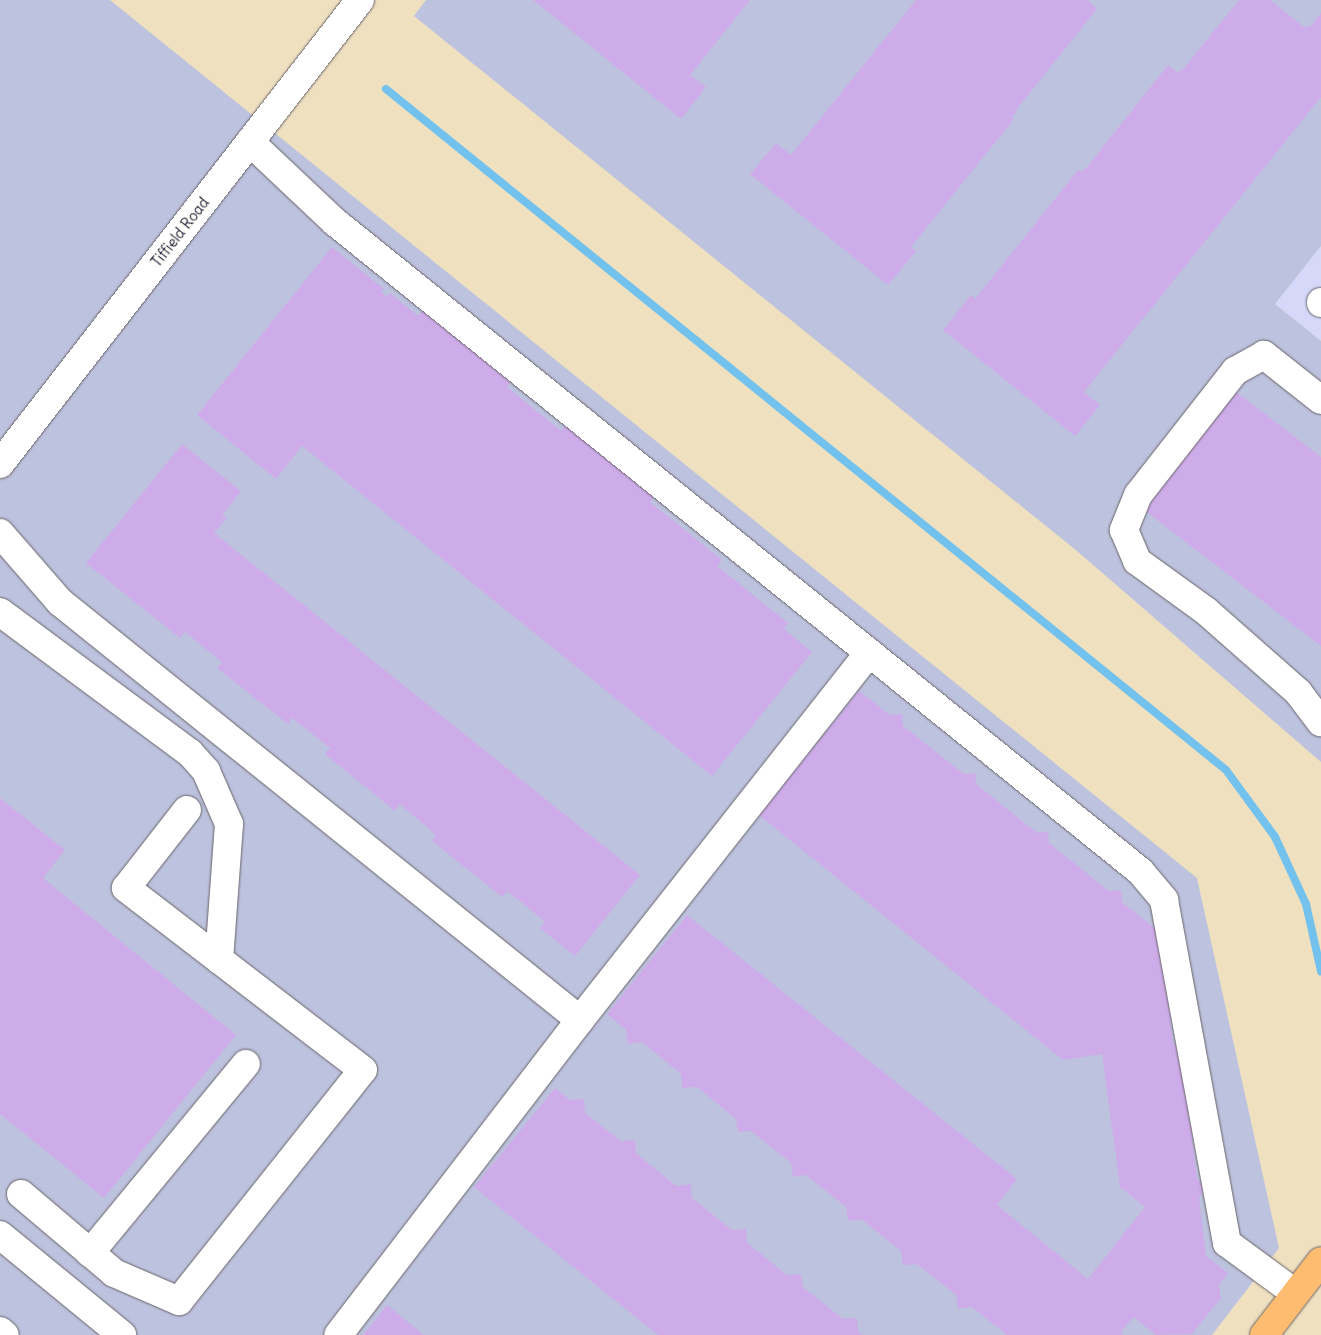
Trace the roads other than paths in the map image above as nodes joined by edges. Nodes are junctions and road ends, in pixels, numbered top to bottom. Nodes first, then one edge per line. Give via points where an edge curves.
1 (360, 0) edge
2 (250, 142) junction
3 (1321, 400) edge
4 (0, 464) edge
5 (0, 533) edge
6 (0, 612) edge
7 (869, 653) junction
8 (1321, 722) edge
9 (186, 810) dead end
10 (219, 960) junction
11 (580, 1020) junction
12 (246, 1064) dead end
13 (21, 1194) dead end
14 (0, 1235) edge
15 (90, 1253) junction
16 (1321, 1260) edge
17 (1295, 1294) junction
18 (0, 1331) edge
19 (5, 1335) edge
20 (122, 1335) edge
21 (338, 1335) edge
22 (1264, 1335) edge

1 - 2 street, Tiffield Road
2 - 4 street, Tiffield Road
2 - 7 street via 335,222
3 - 8 street via 1264,355 1235,371 1138,495 1124,530 1137,560 1206,611 1298,692
5 - 11 street via 60,602
6 - 10 street via 190,753 206,771 229,824
7 - 11 street
7 - 17 street via 1140,871 1164,900 1226,1243
9 - 10 street via 126,888
10 - 15 street via 363,1070 179,1301 114,1273
11 - 21 street
12 - 15 street
13 - 15 street
14 - 20 street
16 - 17 main road
17 - 22 main road
18 - 19 street

